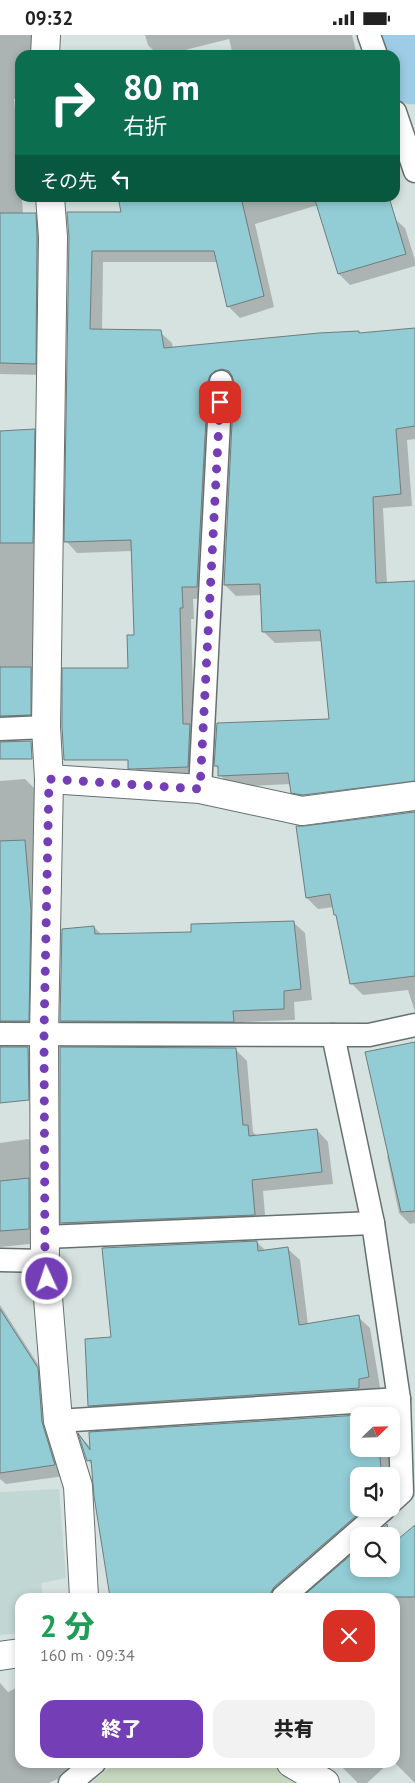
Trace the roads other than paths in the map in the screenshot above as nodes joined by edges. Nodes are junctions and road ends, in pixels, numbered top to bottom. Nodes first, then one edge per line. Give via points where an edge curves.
1 (46, 35) edge
2 (369, 35) edge
3 (45, 50) edge
4 (374, 50) edge
5 (400, 127) edge
6 (415, 171) edge
7 (50, 202) edge
8 (221, 382) dead end
9 (46, 727) junction
10 (0, 729) edge
11 (49, 779) junction
12 (200, 789) junction
13 (415, 796) edge
14 (415, 1025) edge
15 (0, 1034) edge
16 (44, 1034) junction
17 (333, 1035) junction
18 (373, 1223) junction
19 (45, 1249) junction
20 (0, 1260) edge
21 (399, 1399) junction
22 (58, 1421) junction
23 (400, 1494) edge
24 (375, 1517) edge
25 (84, 1593) edge
26 (288, 1593) edge
27 (15, 1654) edge
28 (0, 1656) edge
29 (88, 1768) edge
30 (70, 1783) edge

1 - 3 street
2 - 4 lane
5 - 6 lane
7 - 9 street via 53,237
8 - 12 lane
9 - 10 lane
9 - 11 street
11 - 12 street
11 - 16 street
12 - 13 street via 302,811
14 - 17 lane via 369,1035
15 - 16 lane
16 - 17 lane
16 - 19 street
17 - 18 lane
18 - 19 lane
18 - 21 lane
19 - 20 lane
19 - 22 street
21 - 22 lane
21 - 23 lane
22 - 25 street via 78,1486
24 - 26 lane
27 - 28 street
29 - 30 lane

